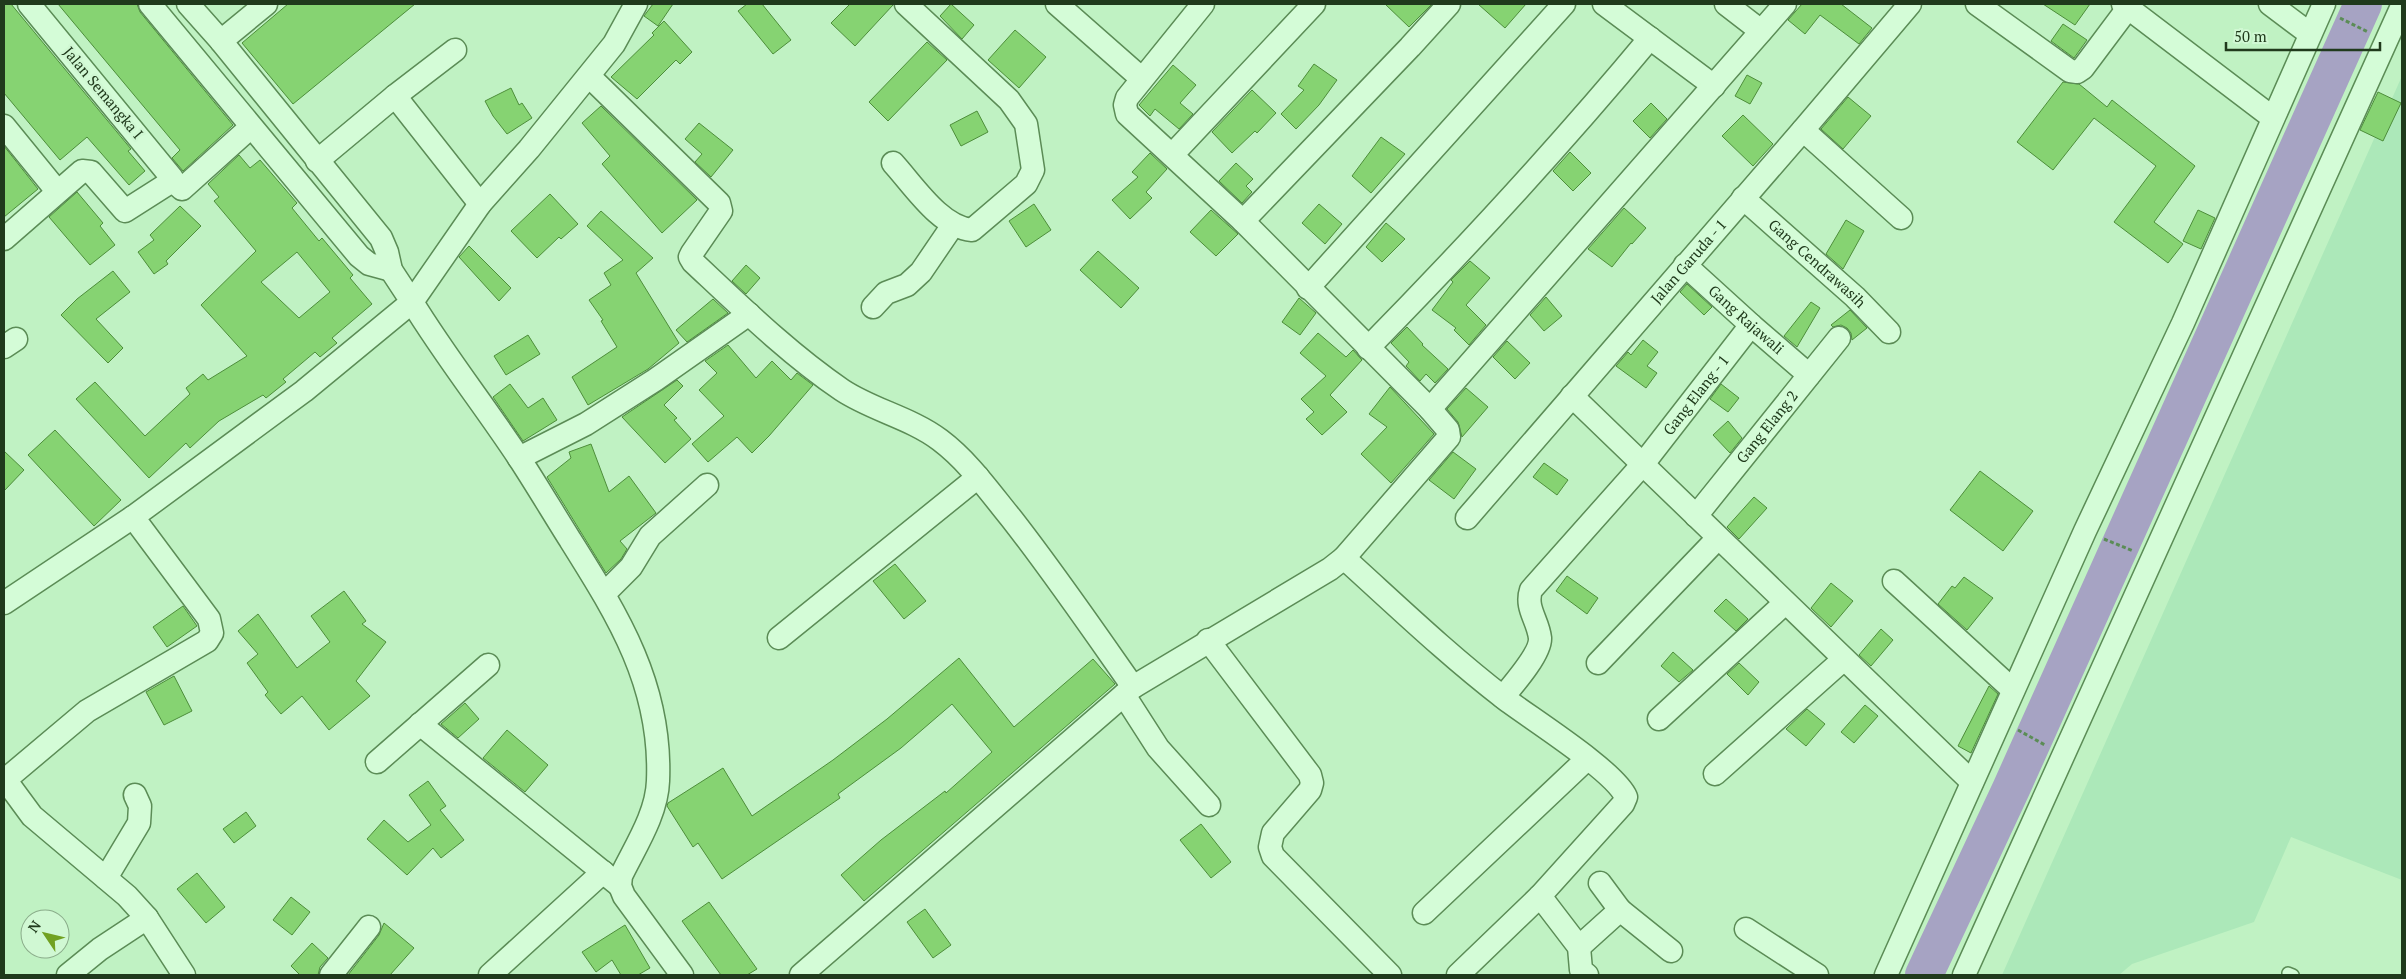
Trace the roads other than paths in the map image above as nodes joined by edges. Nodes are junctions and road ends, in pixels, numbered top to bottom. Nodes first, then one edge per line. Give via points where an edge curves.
1 (29, 4) edge
2 (150, 4) edge
3 (188, 4) edge
4 (266, 4) edge
5 (636, 4) edge
6 (906, 4) edge
7 (1057, 4) edge
8 (1314, 4) edge
9 (1449, 4) edge
10 (1564, 4) edge
11 (1604, 4) edge
12 (1726, 4) edge
13 (1785, 4) edge
14 (1910, 4) edge
15 (1977, 4) edge
16 (2270, 4) edge
17 (1200, 5) edge
18 (2127, 5) edge
19 (2402, 6) edge
20 (2331, 10) edge
21 (1761, 31) junction
22 (2310, 34) junction
23 (1650, 38) junction
24 (221, 41) junction
25 (455, 50) dead end
26 (588, 76) junction
27 (1141, 78) junction
28 (1714, 86) junction
29 (395, 96) junction
30 (2273, 118) junction
31 (4, 126) edge
32 (251, 126) junction
33 (1803, 130) junction
34 (1172, 156) junction
35 (317, 161) junction
36 (893, 163) dead end
37 (170, 182) junction
38 (57, 191) junction
39 (1742, 198) junction
40 (480, 204) junction
41 (1901, 218) dead end
42 (1243, 221) junction
43 (953, 225) junction
44 (4, 239) edge
45 (1685, 265) junction
46 (391, 270) junction
47 (1308, 288) junction
48 (412, 302) junction
49 (873, 307) dead end
50 (749, 314) junction
51 (1751, 326) junction
52 (1889, 332) dead end
53 (1839, 338) dead end
54 (1368, 348) junction
55 (1809, 375) junction
56 (1572, 396) junction
57 (1430, 409) junction
58 (519, 458) junction
59 (1642, 464) junction
60 (978, 477) junction
61 (707, 485) dead end
62 (1696, 516) junction
63 (133, 517) junction
64 (1467, 518) dead end
65 (1718, 538) junction
66 (1344, 558) junction
67 (1894, 581) dead end
68 (604, 594) junction
69 (1785, 602) junction
70 (4, 603) edge
71 (779, 638) dead end
72 (1208, 640) junction
73 (1844, 659) junction
74 (1598, 663) dead end
75 (488, 665) dead end
76 (2013, 690) junction
77 (1128, 691) junction
78 (1503, 698) junction
79 (1659, 719) dead end
80 (420, 724) junction
81 (1587, 759) junction
82 (376, 762) dead end
83 (1715, 774) dead end
84 (5, 779) edge
85 (1972, 782) junction
86 (135, 795) dead end
87 (1209, 805) dead end
88 (106, 878) junction
89 (611, 879) junction
90 (1600, 883) dead end
91 (1540, 896) junction
92 (1620, 910) junction
93 (1424, 913) dead end
94 (147, 918) junction
95 (369, 927) dead end
96 (1746, 929) dead end
97 (1580, 947) junction
98 (1671, 951) dead end
99 (68, 975) edge
100 (184, 975) edge
101 (331, 975) edge
102 (490, 975) edge
103 (682, 975) edge
104 (802, 975) edge
105 (1390, 975) edge
106 (1458, 975) edge
107 (1588, 975) edge
108 (1817, 975) edge
109 (1886, 975) edge
110 (1964, 975) edge

1 - 37 street, Jalan Semangka I via 172,176
2 - 32 street
3 - 24 street
4 - 24 street
5 - 26 street via 614,44
6 - 43 street via 1009,100 1021,115 1029,136 1033,170 1026,184 972,230
7 - 27 street
8 - 34 street
9 - 42 street
10 - 47 street
11 - 23 street
12 - 21 street
13 - 21 street
14 - 33 street, Jalan Garuda - 1
15 - 18 street via 2070,71 2077,72
16 - 22 street
17 - 27 street
18 - 30 street
19 - 110 street
20 - 22 street
21 - 28 street
22 - 30 street
23 - 28 street
23 - 54 street via 1446,268
24 - 35 street
25 - 29 street
26 - 40 street
26 - 50 street via 719,203 721,211 690,258
27 - 34 street via 1127,98 1127,114
28 - 57 street
29 - 35 street
29 - 40 street
30 - 76 street via 2183,323
31 - 38 street
32 - 37 street via 182,189
32 - 46 street via 359,256 369,264
33 - 39 street, Jalan Garuda - 1
33 - 41 street
34 - 42 street
35 - 46 street via 381,238 388,252
36 - 43 street
37 - 38 street via 127,211 120,209 86,170
38 - 44 street
39 - 45 street, Jalan Garuda - 1
39 - 52 street, Gang Cendrawasih via 1855,297
40 - 48 street
42 - 47 street
43 - 49 street via 921,272 907,285 886,293
45 - 51 street, Gang Rajawali
45 - 56 street, Jalan Garuda - 1
46 - 48 street
47 - 54 street
48 - 58 street
48 - 63 street via 304,391
50 - 58 street via 586,424
50 - 60 street via 844,391 940,440
51 - 55 street, Gang Rajawali
51 - 59 street, Gang Elang - 1
53 - 55 street, Gang Elang 2
54 - 57 street
55 - 62 street, Gang Elang 2
56 - 59 street
56 - 64 street, Jalan Garuda - 1
57 - 66 street via 1448,430 1445,444
58 - 68 street
59 - 62 street
59 - 78 street, Gang Elang - 1 via 1531,590 1528,599 1538,632 1538,649
60 - 71 street
60 - 77 street via 1058,579
61 - 68 street via 650,536 631,567
62 - 65 street
63 - 70 street
63 - 84 street via 209,619 212,633 207,641 87,711
65 - 69 street
65 - 74 street
66 - 72 street
66 - 78 street
67 - 76 street
68 - 89 street via 641,667 656,731 658,782 654,802 621,876
69 - 73 street
69 - 79 street
72 - 77 street
72 - 105 street via 1310,775 1310,790 1273,833 1270,847 1273,856
73 - 83 street
73 - 85 street
75 - 80 street
76 - 85 street
77 - 87 street via 1158,748
77 - 104 street
78 - 81 street
80 - 82 street
80 - 89 street
81 - 91 street via 1623,790 1626,797
81 - 93 street
84 - 88 street via 32,816
85 - 109 street
86 - 88 street via 140,806 139,823
88 - 94 street
89 - 102 street
89 - 103 street
90 - 92 street
91 - 97 street
91 - 106 street
92 - 97 street
92 - 98 street
94 - 99 street
94 - 100 street
95 - 101 street
96 - 108 street
97 - 107 street via 1581,970

